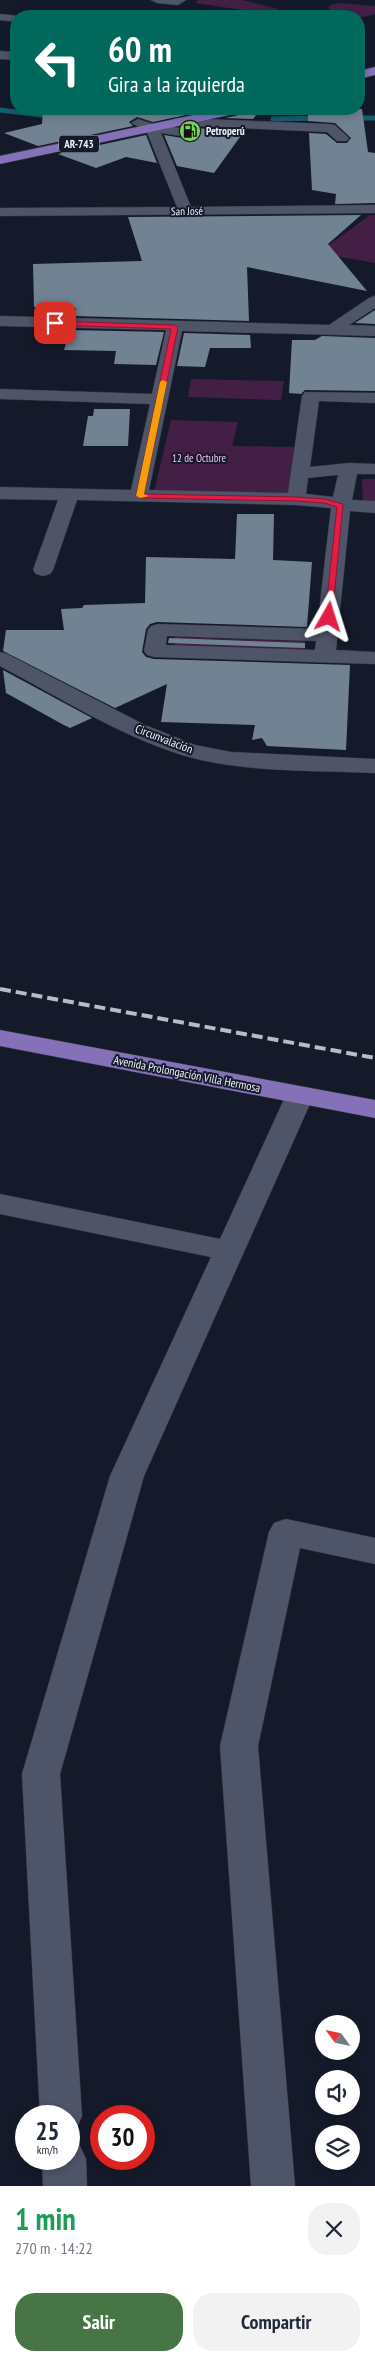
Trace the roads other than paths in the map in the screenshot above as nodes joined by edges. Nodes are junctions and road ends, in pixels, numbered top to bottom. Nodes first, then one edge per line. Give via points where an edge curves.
1 (157, 0) edge
2 (180, 0) edge
3 (207, 116) edge
4 (178, 122) joint
5 (138, 123) junction
6 (152, 128) junction
7 (342, 138) dead end
8 (0, 154) edge
9 (0, 160) edge
10 (375, 209) edge
11 (0, 212) edge
12 (186, 212) junction
13 (375, 301) edge
14 (0, 321) edge
15 (175, 327) junction
16 (332, 330) junction
17 (375, 331) edge
18 (0, 394) edge
19 (375, 398) edge
20 (160, 399) junction
21 (349, 468) junction
22 (375, 469) edge
23 (300, 473) junction
24 (0, 494) edge
25 (69, 495) junction
26 (140, 496) junction
27 (296, 499) junction
28 (341, 506) junction
29 (375, 507) edge
30 (43, 570) dead end
31 (327, 636) junction
32 (324, 657) junction
33 (0, 658) edge
34 (375, 658) edge
35 (375, 766) edge
36 (0, 1038) edge
37 (300, 1095) junction
38 (375, 1109) edge
39 (0, 1204) edge
40 (229, 1251) junction
41 (375, 1551) edge
42 (60, 2105) edge
43 (64, 2170) edge
44 (65, 2186) edge
45 (273, 2186) edge

1 - 2 street
3 - 4 street
3 - 5 main road, AR-743
3 - 6 street via 214,128 209,133
3 - 7 street via 330,128
4 - 6 main road, AR-743
5 - 6 street
5 - 8 main road, AR-743
6 - 9 main road, AR-743
6 - 12 street
10 - 12 street, San José
11 - 12 street, San José
13 - 16 street
14 - 15 street
15 - 16 street
15 - 20 street
16 - 17 street
18 - 20 street
19 - 23 street via 311,396
20 - 26 street
21 - 22 street
21 - 23 street
21 - 28 street
23 - 27 street
24 - 25 street
25 - 26 street
25 - 30 street
26 - 27 street
27 - 28 street
28 - 29 street
28 - 31 street
31 - 32 street
31 - 32 street via 158,630 154,651
32 - 34 street
33 - 35 street, Circunvalación via 137,730 189,750 231,759
36 - 37 main road, Avenida Prolongación Villa Hermosa
37 - 38 main road, Avenida Prolongación Villa Hermosa
37 - 40 street
39 - 40 street
40 - 42 street via 127,1476 40,1774
41 - 45 street via 286,1532 239,1746
43 - 44 street

